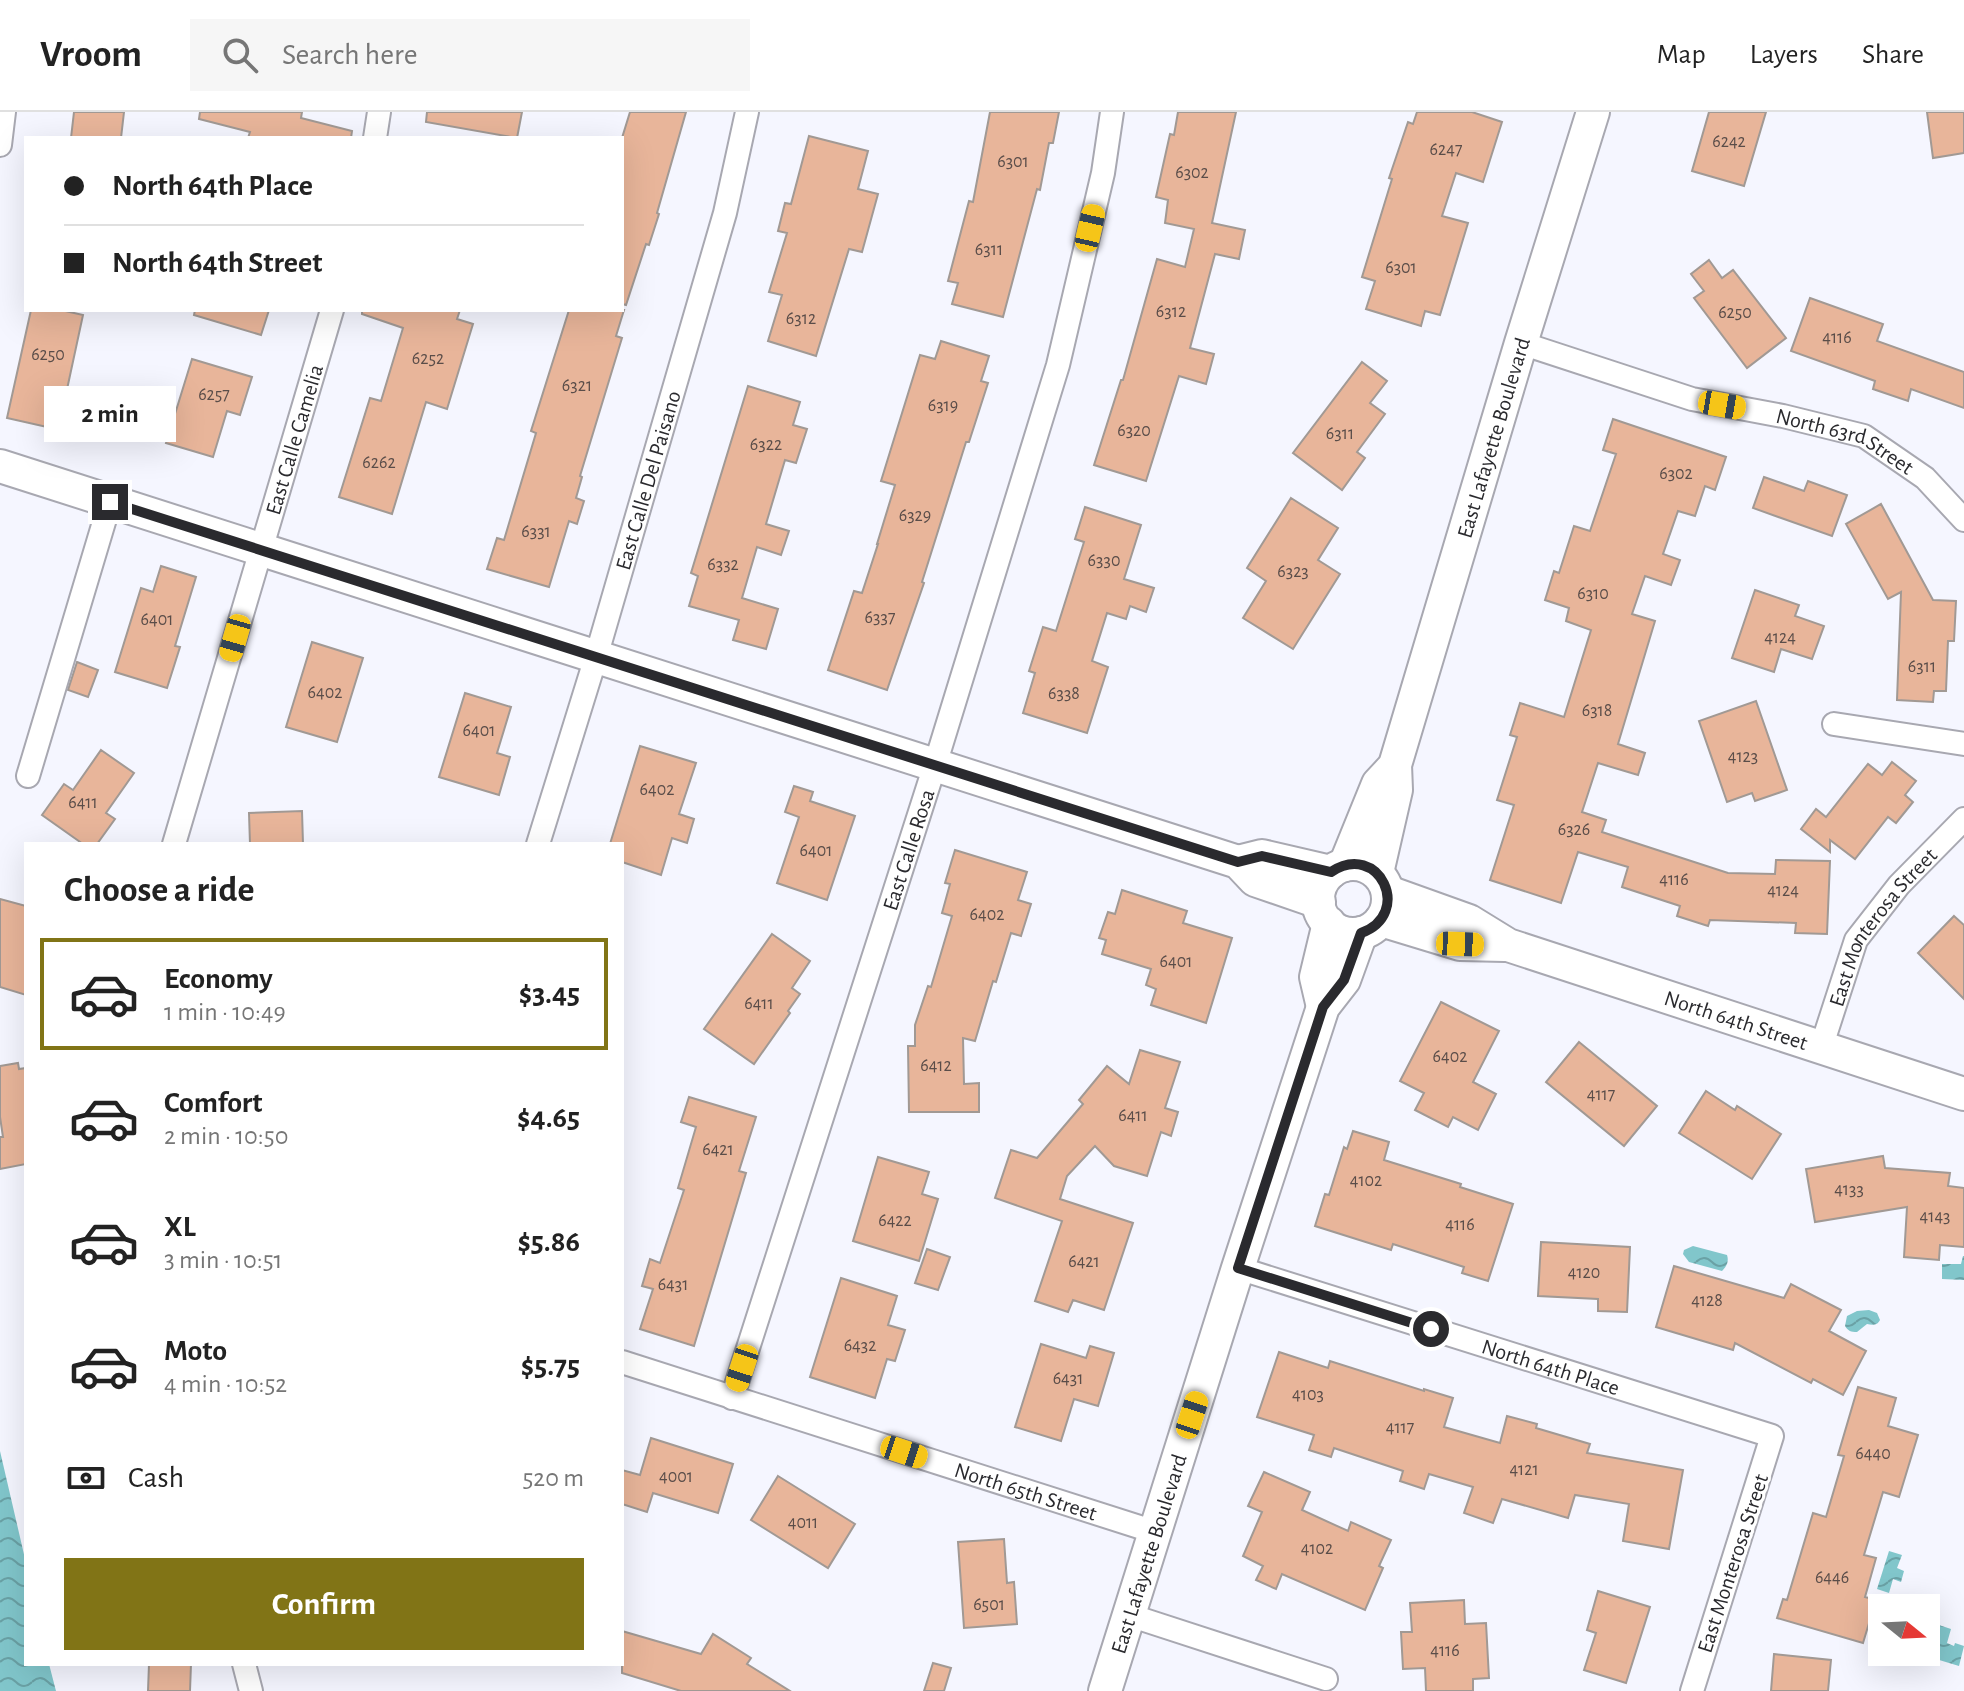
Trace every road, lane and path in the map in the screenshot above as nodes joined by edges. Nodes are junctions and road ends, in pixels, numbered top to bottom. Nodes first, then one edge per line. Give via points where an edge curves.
1 (4, 112) edge
2 (379, 112) edge
3 (747, 112) edge
4 (1112, 112) edge
5 (1593, 112) edge
6 (375, 136) edge
7 (0, 145) edge
8 (331, 312) edge
9 (1521, 343) junction
10 (0, 466) edge
11 (110, 502) junction
12 (1964, 520) edge
13 (261, 550) junction
14 (596, 657) junction
15 (1834, 724) dead end
16 (1964, 744) edge
17 (935, 765) junction
18 (1395, 765) junction
19 (28, 776) dead end
20 (1964, 819) edge
21 (175, 842) edge
22 (539, 842) edge
23 (1238, 862) junction
24 (1338, 868) junction
25 (1377, 904) junction
26 (1324, 913) junction
27 (1323, 1007) junction
28 (1821, 1048) junction
29 (1964, 1094) edge
30 (1238, 1268) junction
31 (624, 1363) edge
32 (732, 1398) junction
33 (1772, 1436) joint
34 (1155, 1532) junction
35 (1129, 1615) junction
36 (245, 1666) edge
37 (1326, 1679) dead end
38 (251, 1691) edge
39 (1105, 1691) edge
40 (1692, 1691) edge

1 - 7 street
2 - 6 street
3 - 14 street, East Calle Del Paisano via 725,213
4 - 17 street, East Calle Rosa via 1058,365
5 - 9 street, East Lafayette Boulevard
8 - 13 street, East Calle Camelia
9 - 12 street, North 63rd Street via 1692,399 1864,436 1925,478
9 - 18 street, East Lafayette Boulevard
10 - 11 street
11 - 13 street
11 - 19 street
13 - 14 street
13 - 21 street, East Calle Camelia
14 - 17 street
14 - 22 street, East Calle Del Paisano
15 - 16 street
17 - 23 street
17 - 32 street, East Calle Rosa
18 - 24 street, East Lafayette Boulevard via 1378,784
18 - 25 street, East Lafayette Boulevard via 1396,790
20 - 28 street, East Monterosa Street via 1899,885 1856,940
23 - 24 street via 1262,856
23 - 26 street via 1255,880
24 - 25 street via 1368,866
24 - 26 street via 1321,886
25 - 26 street via 1344,932
25 - 27 street, East Lafayette Boulevard via 1344,980
25 - 28 street, North 64th Street via 1469,921 1508,945
26 - 27 street, East Lafayette Boulevard via 1316,977
27 - 30 street, East Lafayette Boulevard
28 - 29 street, North 64th Street
30 - 33 street, North 64th Place
30 - 34 street, East Lafayette Boulevard
31 - 32 street, North 65th Street
32 - 34 street, North 65th Street
33 - 40 street, East Monterosa Street
34 - 35 street, East Lafayette Boulevard
35 - 37 street
35 - 39 street, East Lafayette Boulevard
36 - 38 street

